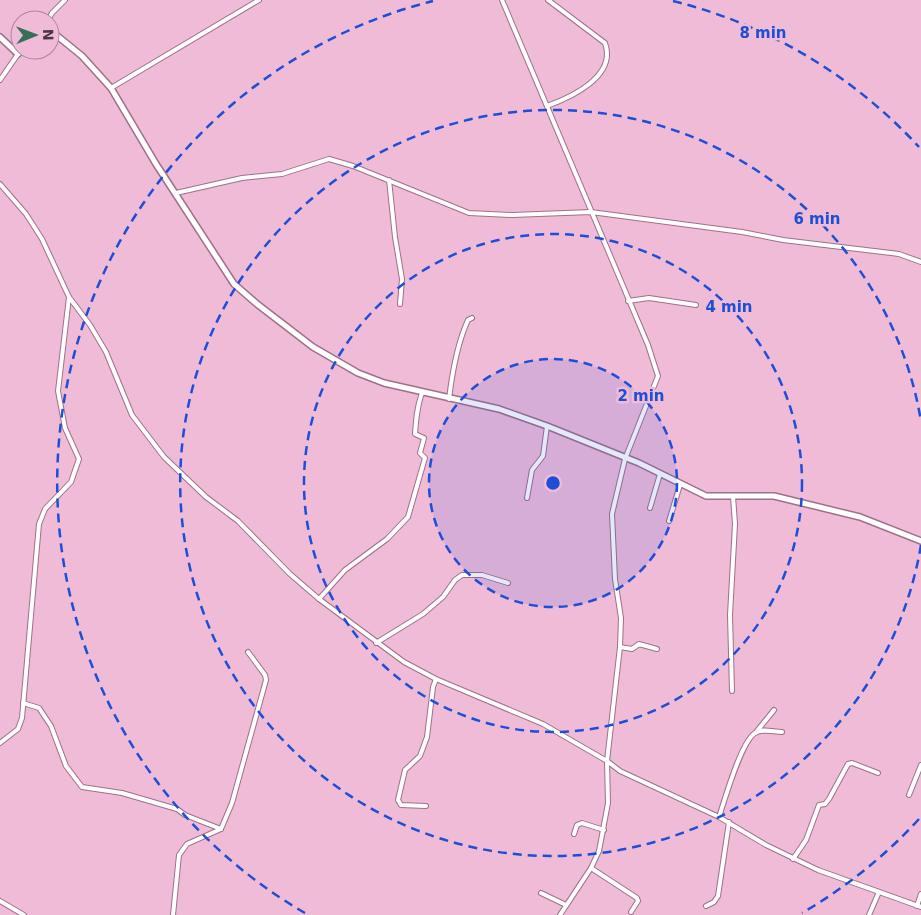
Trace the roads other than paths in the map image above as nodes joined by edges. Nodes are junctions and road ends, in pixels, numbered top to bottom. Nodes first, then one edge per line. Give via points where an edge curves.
1 (65, 0) edge
2 (259, 0) edge
3 (502, 0) edge
4 (548, 0) edge
5 (55, 10) edge
6 (60, 38) edge
7 (13, 60) edge
8 (1, 75) edge
9 (0, 80) edge
10 (111, 88) junction
11 (547, 106) junction
12 (389, 180) junction
13 (0, 184) edge
14 (176, 194) junction
15 (591, 212) junction
16 (921, 262) edge
17 (70, 297) junction
18 (628, 300) junction
19 (400, 304) dead end
20 (696, 305) dead end
21 (472, 318) dead end
22 (422, 393) junction
23 (449, 399) junction
24 (547, 426) junction
25 (625, 459) junction
26 (660, 474) junction
27 (680, 485) junction
28 (734, 496) junction
29 (527, 498) dead end
30 (650, 508) dead end
31 (669, 521) dead end
32 (921, 540) edge
33 (508, 583) dead end
34 (319, 599) junction
35 (376, 642) junction
36 (620, 647) junction
37 (657, 649) dead end
38 (248, 652) dead end
39 (436, 679) junction
40 (732, 691) dead end
41 (23, 703) junction
42 (774, 710) dead end
43 (782, 732) dead end
44 (755, 733) junction
45 (0, 744) edge
46 (607, 761) junction
47 (921, 765) edge
48 (878, 773) dead end
49 (909, 795) dead end
50 (426, 806) dead end
51 (719, 816) junction
52 (729, 822) junction
53 (221, 829) junction
54 (604, 830) junction
55 (574, 834) dead end
56 (793, 859) junction
57 (591, 868) junction
58 (879, 892) junction
59 (541, 893) dead end
60 (921, 894) edge
61 (0, 901) edge
62 (566, 905) junction
63 (706, 906) dead end
64 (919, 907) edge
65 (631, 912) dead end
66 (24, 915) edge
67 (173, 915) edge
68 (560, 915) edge
69 (869, 915) edge

1 - 5 street
2 - 10 street
3 - 11 street
4 - 11 street via 605,43 607,57 603,68 585,88
6 - 10 street via 82,56
7 - 8 street
8 - 9 street
10 - 14 street
11 - 15 street
12 - 14 street via 328,159 282,174 226,181
12 - 15 street via 469,212 512,215
12 - 19 street via 402,279
13 - 17 street via 42,239
14 - 22 street via 234,284 257,304 313,347 358,373
15 - 16 street via 898,254
15 - 18 street
17 - 34 street via 106,352 132,415 164,457 206,498 238,521
17 - 41 street via 58,391 65,428 79,459 71,482 45,510 39,524
18 - 20 street via 649,298
18 - 25 street via 658,376
21 - 23 street via 468,320 463,334
22 - 23 street
22 - 34 street via 417,406 415,434 424,438 420,453 425,458 408,516 387,539 345,570
23 - 24 street via 499,409
24 - 25 street
24 - 29 street via 543,456 532,470
25 - 26 street
25 - 36 street via 612,532 620,604
26 - 27 street
26 - 30 street
27 - 28 street via 706,496
27 - 31 street
28 - 32 street via 774,496 815,505 860,517
28 - 40 street via 730,615
33 - 35 street via 482,575 462,575 423,614
34 - 35 street
35 - 39 street
36 - 37 street via 634,648 639,644
36 - 46 street
38 - 53 street via 266,680 232,803
39 - 46 street via 543,724
39 - 50 street via 427,736 420,756 405,770 398,800 401,805
41 - 45 street via 20,724
41 - 53 street via 40,708 52,726 66,766 82,787 122,793 177,809 195,820
42 - 44 street
43 - 44 street
44 - 51 street via 740,757
46 - 51 street via 620,771
46 - 54 street via 608,803
47 - 49 street
48 - 56 street via 848,764 829,799 819,805 806,840
51 - 52 street
52 - 56 street
52 - 63 street via 718,896
53 - 67 street via 187,844 180,854
54 - 55 street via 582,823 577,825
54 - 57 street
56 - 58 street
57 - 62 street
57 - 65 street via 637,898
58 - 64 street
58 - 69 street
59 - 62 street
60 - 64 street
61 - 66 street
62 - 68 street

